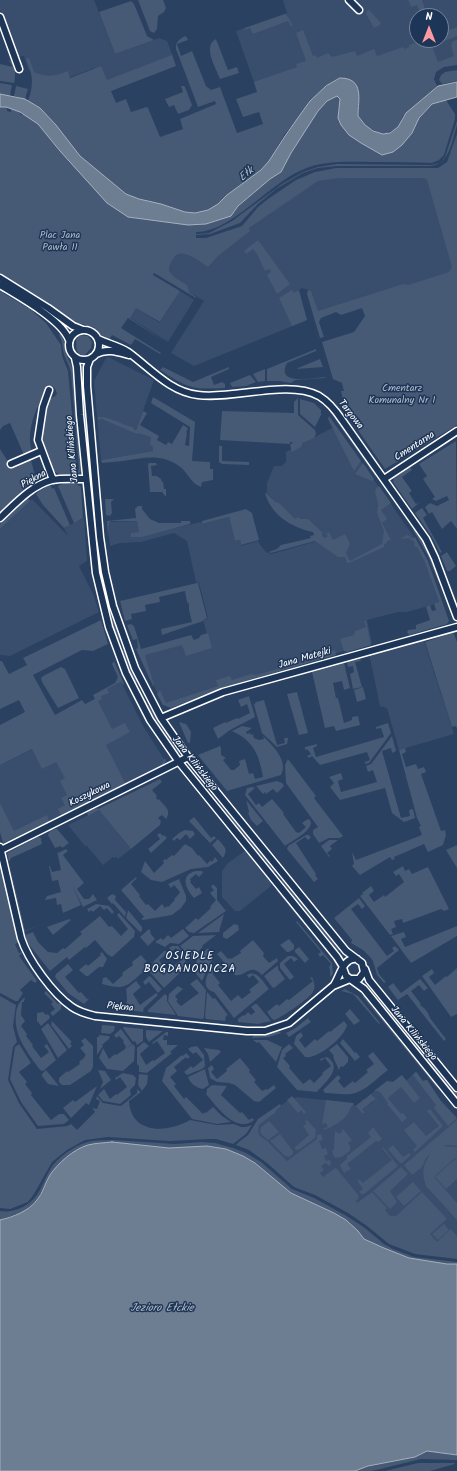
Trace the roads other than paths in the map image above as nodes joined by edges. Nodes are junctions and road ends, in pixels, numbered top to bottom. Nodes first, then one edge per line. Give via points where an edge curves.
1 (349, 0) edge
2 (359, 10) dead end
3 (0, 17) edge
4 (19, 69) dead end
5 (0, 278) edge
6 (0, 286) edge
7 (83, 330) junction
8 (98, 339) junction
9 (69, 340) junction
10 (96, 354) junction
11 (75, 358) junction
12 (136, 358) junction
13 (90, 359) junction
14 (49, 390) dead end
15 (457, 431) edge
16 (41, 451) junction
17 (11, 464) dead end
18 (86, 479) junction
19 (384, 479) junction
20 (53, 480) junction
21 (0, 518) edge
22 (100, 537) junction
23 (91, 538) junction
24 (457, 617) edge
25 (457, 627) edge
26 (161, 718) junction
27 (188, 758) junction
28 (179, 762) junction
29 (0, 849) edge
30 (357, 959) junction
31 (364, 966) junction
32 (343, 969) junction
33 (350, 979) junction
34 (333, 986) junction
35 (457, 1088) edge
36 (457, 1104) edge

1 - 2 street
3 - 4 street
5 - 7 street
6 - 9 street via 46,315 65,332
7 - 8 street via 92,332
7 - 9 street via 76,332
8 - 10 street via 99,347
8 - 12 street, Targowa via 123,349
9 - 11 street via 69,351
10 - 12 street, Targowa via 109,351
10 - 13 street
11 - 13 street via 82,361
11 - 18 street, Jana Kilińskiego via 78,368
12 - 19 street, Targowa via 168,383 192,394 217,396 290,390 317,396 336,412
13 - 22 street, Jana Kilińskiego via 87,367 87,386
14 - 16 street via 42,407 38,435
15 - 19 street, Cmentarna
16 - 17 street
16 - 20 street
18 - 20 street, Piękna
18 - 23 street, Jana Kilińskiego
19 - 24 street, Targowa via 432,550
20 - 21 street, Piękna via 27,494
22 - 23 street
22 - 26 street, Jana Kilińskiego via 108,587 119,625 135,668
23 - 28 street, Jana Kilińskiego via 103,608 118,655 144,709
25 - 26 street, Jana Matejki via 223,692
26 - 27 street, Jana Kilińskiego
27 - 28 street, Koszykowa
27 - 30 street, Jana Kilińskiego via 346,951
28 - 29 street, Koszykowa
28 - 32 street, Jana Kilińskiego via 337,957
29 - 34 street, Piękna via 26,952 58,995 80,1012 95,1016 261,1032 289,1022
30 - 31 street
30 - 32 street via 347,962
31 - 33 street via 361,977 356,980
31 - 35 street, Jana Kilińskiego via 369,980
32 - 33 street
32 - 34 street, Piękna
33 - 34 street, Piękna
33 - 36 street, Jana Kilińskiego via 364,989

